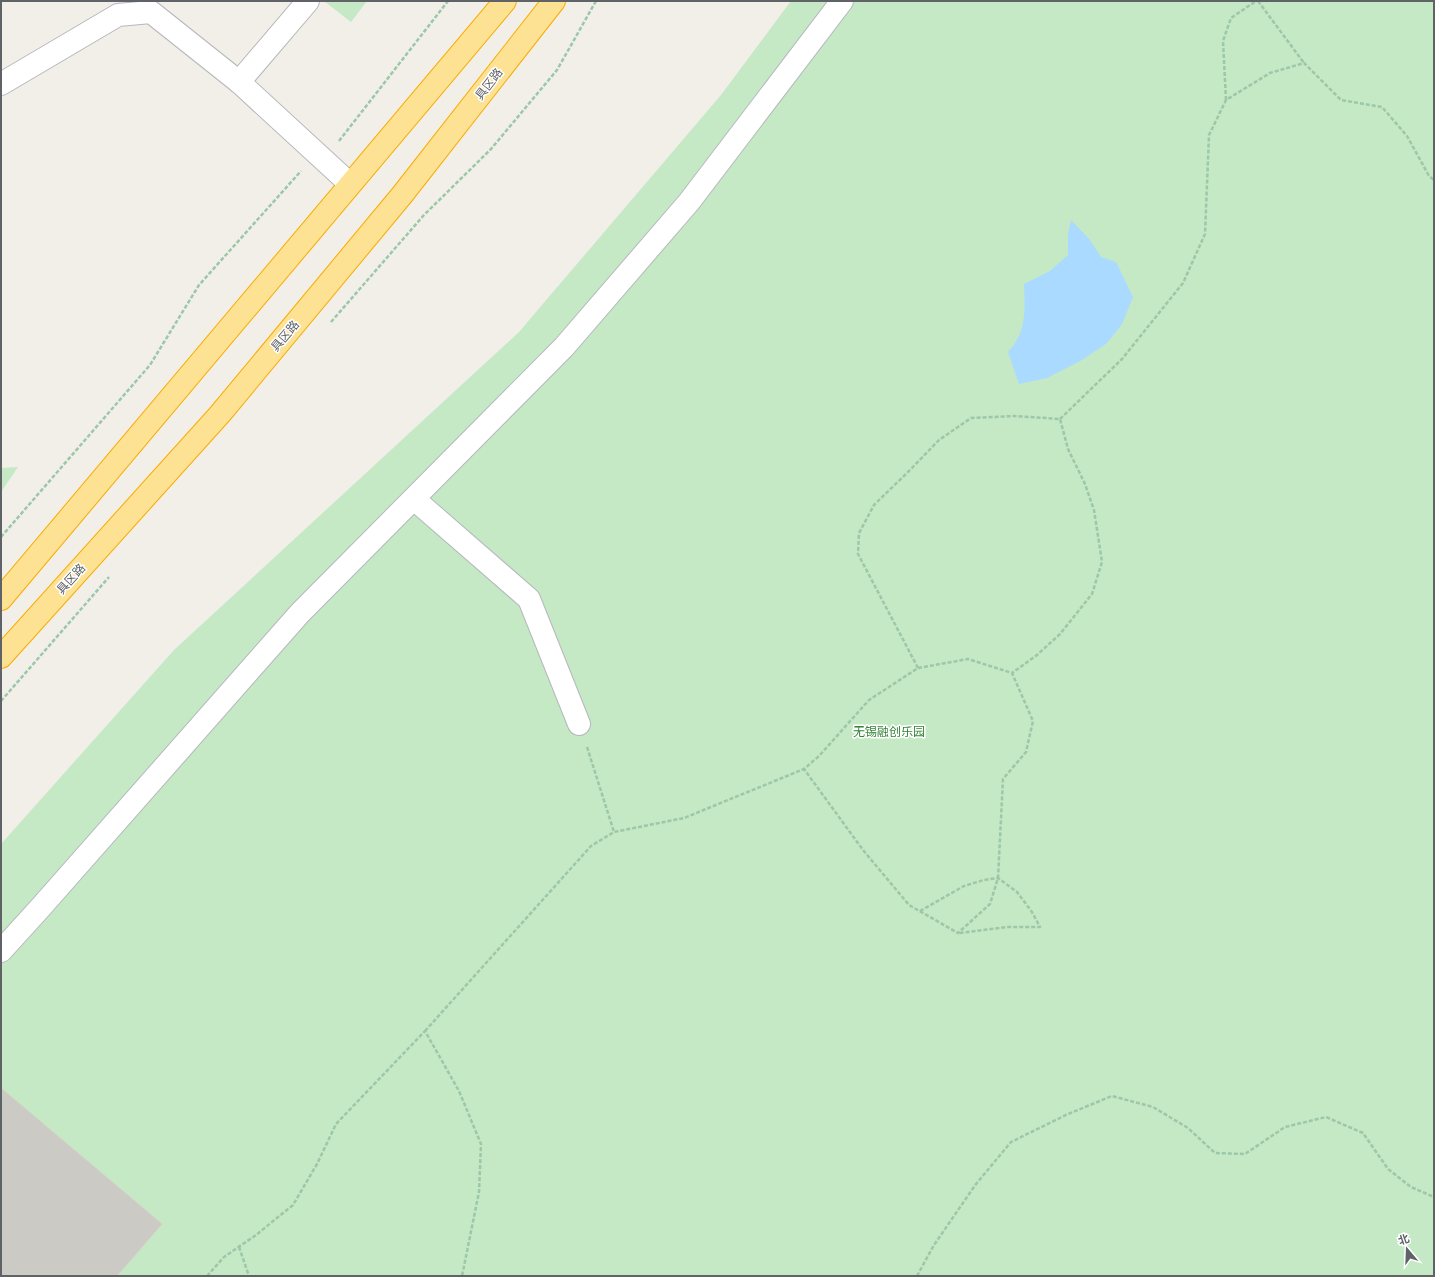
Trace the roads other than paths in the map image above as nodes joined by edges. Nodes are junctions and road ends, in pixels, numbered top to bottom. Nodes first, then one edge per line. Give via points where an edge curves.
1 (308, 1) edge
2 (505, 1) edge
3 (554, 1) edge
4 (842, 1) edge
5 (239, 82) junction
6 (1, 84) edge
7 (350, 184) junction
8 (414, 499) junction
9 (1, 599) edge
10 (1, 657) edge
11 (579, 724) road end
12 (1, 951) edge

1 - 5 street
2 - 7 highway
3 - 10 highway, 具区路 via 402,195 220,414
4 - 8 street via 688,202 564,347
5 - 6 street via 151,12 118,15
5 - 7 street
7 - 9 highway
8 - 11 street via 529,599
8 - 12 street via 300,613

